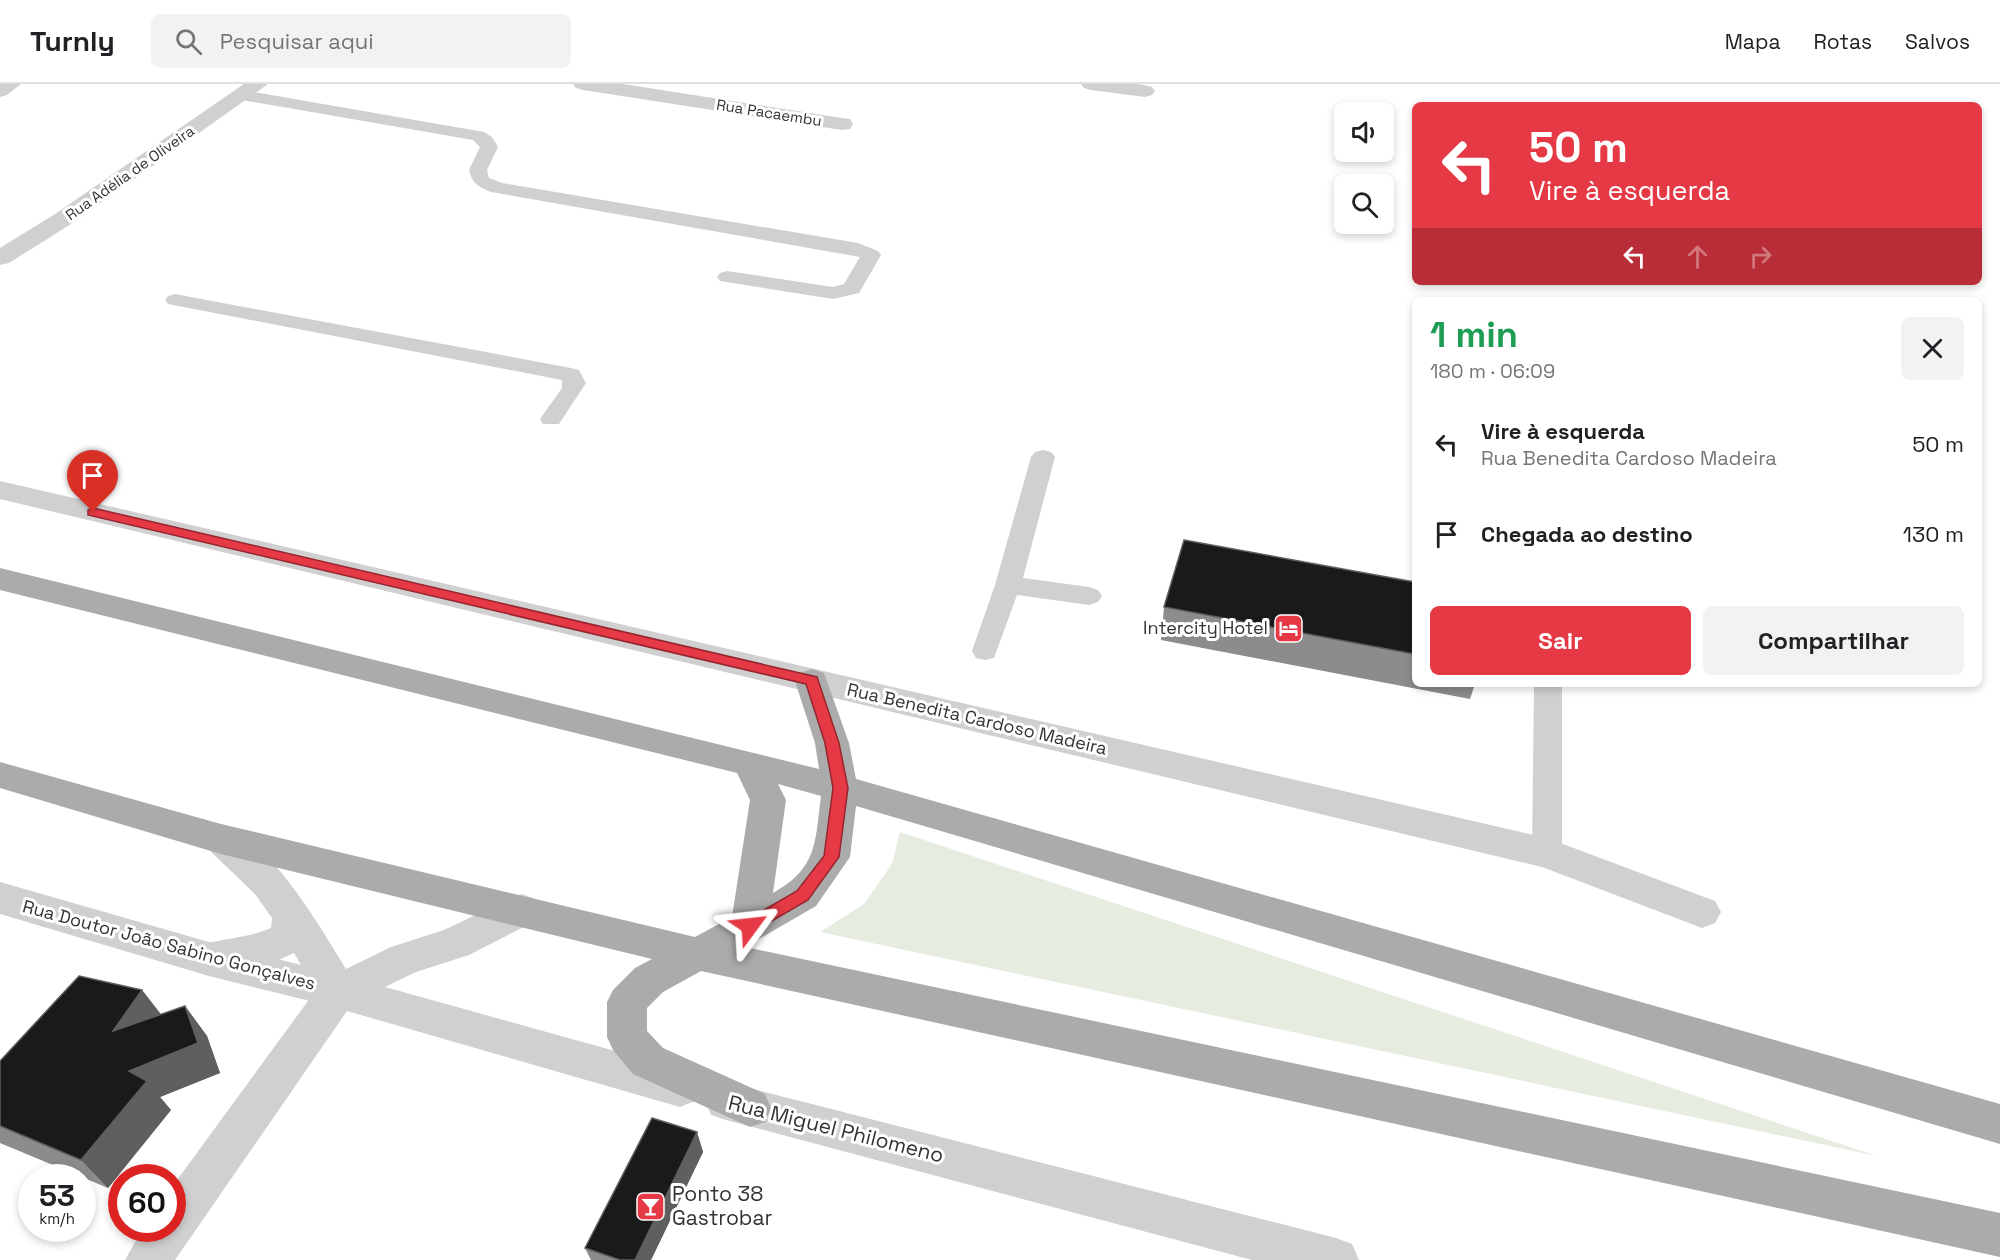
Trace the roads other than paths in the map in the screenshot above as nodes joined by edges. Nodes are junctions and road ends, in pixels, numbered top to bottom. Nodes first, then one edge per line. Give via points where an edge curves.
1 (11, 84) edge
2 (582, 84) edge
3 (716, 84) edge
4 (1091, 84) edge
5 (250, 90) edge
6 (0, 91) edge
7 (1145, 92) dead end
8 (696, 102) junction
9 (842, 124) dead end
10 (0, 258) edge
11 (728, 278) dead end
12 (175, 300) dead end
13 (551, 419) dead end
14 (1043, 457) dead end
15 (0, 490) edge
16 (0, 579) edge
17 (1008, 585) junction
18 (1089, 596) dead end
19 (986, 651) dead end
20 (812, 681) junction
21 (1548, 687) edge
22 (749, 763) junction
23 (0, 775) edge
24 (840, 788) junction
25 (221, 839) junction
26 (1547, 853) junction
27 (0, 898) edge
28 (522, 910) junction
29 (1702, 912) dead end
30 (292, 915) junction
31 (750, 926) junction
32 (698, 954) junction
33 (209, 959) junction
34 (338, 991) junction
35 (750, 1108) junction
36 (2000, 1124) edge
37 (186, 1206) edge
38 (2000, 1235) edge
39 (161, 1242) edge
40 (148, 1260) edge
41 (1336, 1260) edge

1 - 6 street
2 - 8 street, Rua Pacaembu
3 - 8 street, Rua Pacaembu
4 - 7 street
5 - 10 street, Rua Adélia de Oliveira
5 - 11 lane via 478,136 489,147 478,170 481,181 498,188 858,249 871,255 852,289 833,293
8 - 9 street, Rua Pacaembu
12 - 13 lane via 571,375 573,388
14 - 17 lane
15 - 20 street, Rua Benedita Cardoso Madeira
16 - 22 main road
17 - 18 lane
17 - 19 lane
20 - 24 main road via 832,743
20 - 26 street, Rua Benedita Cardoso Madeira
21 - 26 lane
22 - 24 main road
22 - 31 main road via 768,800
23 - 25 main road
24 - 31 main road via 832,857 803,895
24 - 36 main road
25 - 28 main road
25 - 30 street via 268,883
26 - 29 street, Rua Benedita Cardoso Madeira
27 - 33 street, Rua Doutor João Sabino Gonçalves
28 - 32 main road
28 - 34 street via 455,943 405,959
30 - 33 street via 288,938 256,952
30 - 34 street
31 - 32 main road
32 - 35 main road via 649,980 627,1002 627,1036 648,1060
32 - 38 main road
33 - 34 street, Rua Doutor João Sabino Gonçalves
34 - 35 street, Rua Miguel Philomeno
34 - 37 street
35 - 41 street, Rua Miguel Philomeno
39 - 40 street

